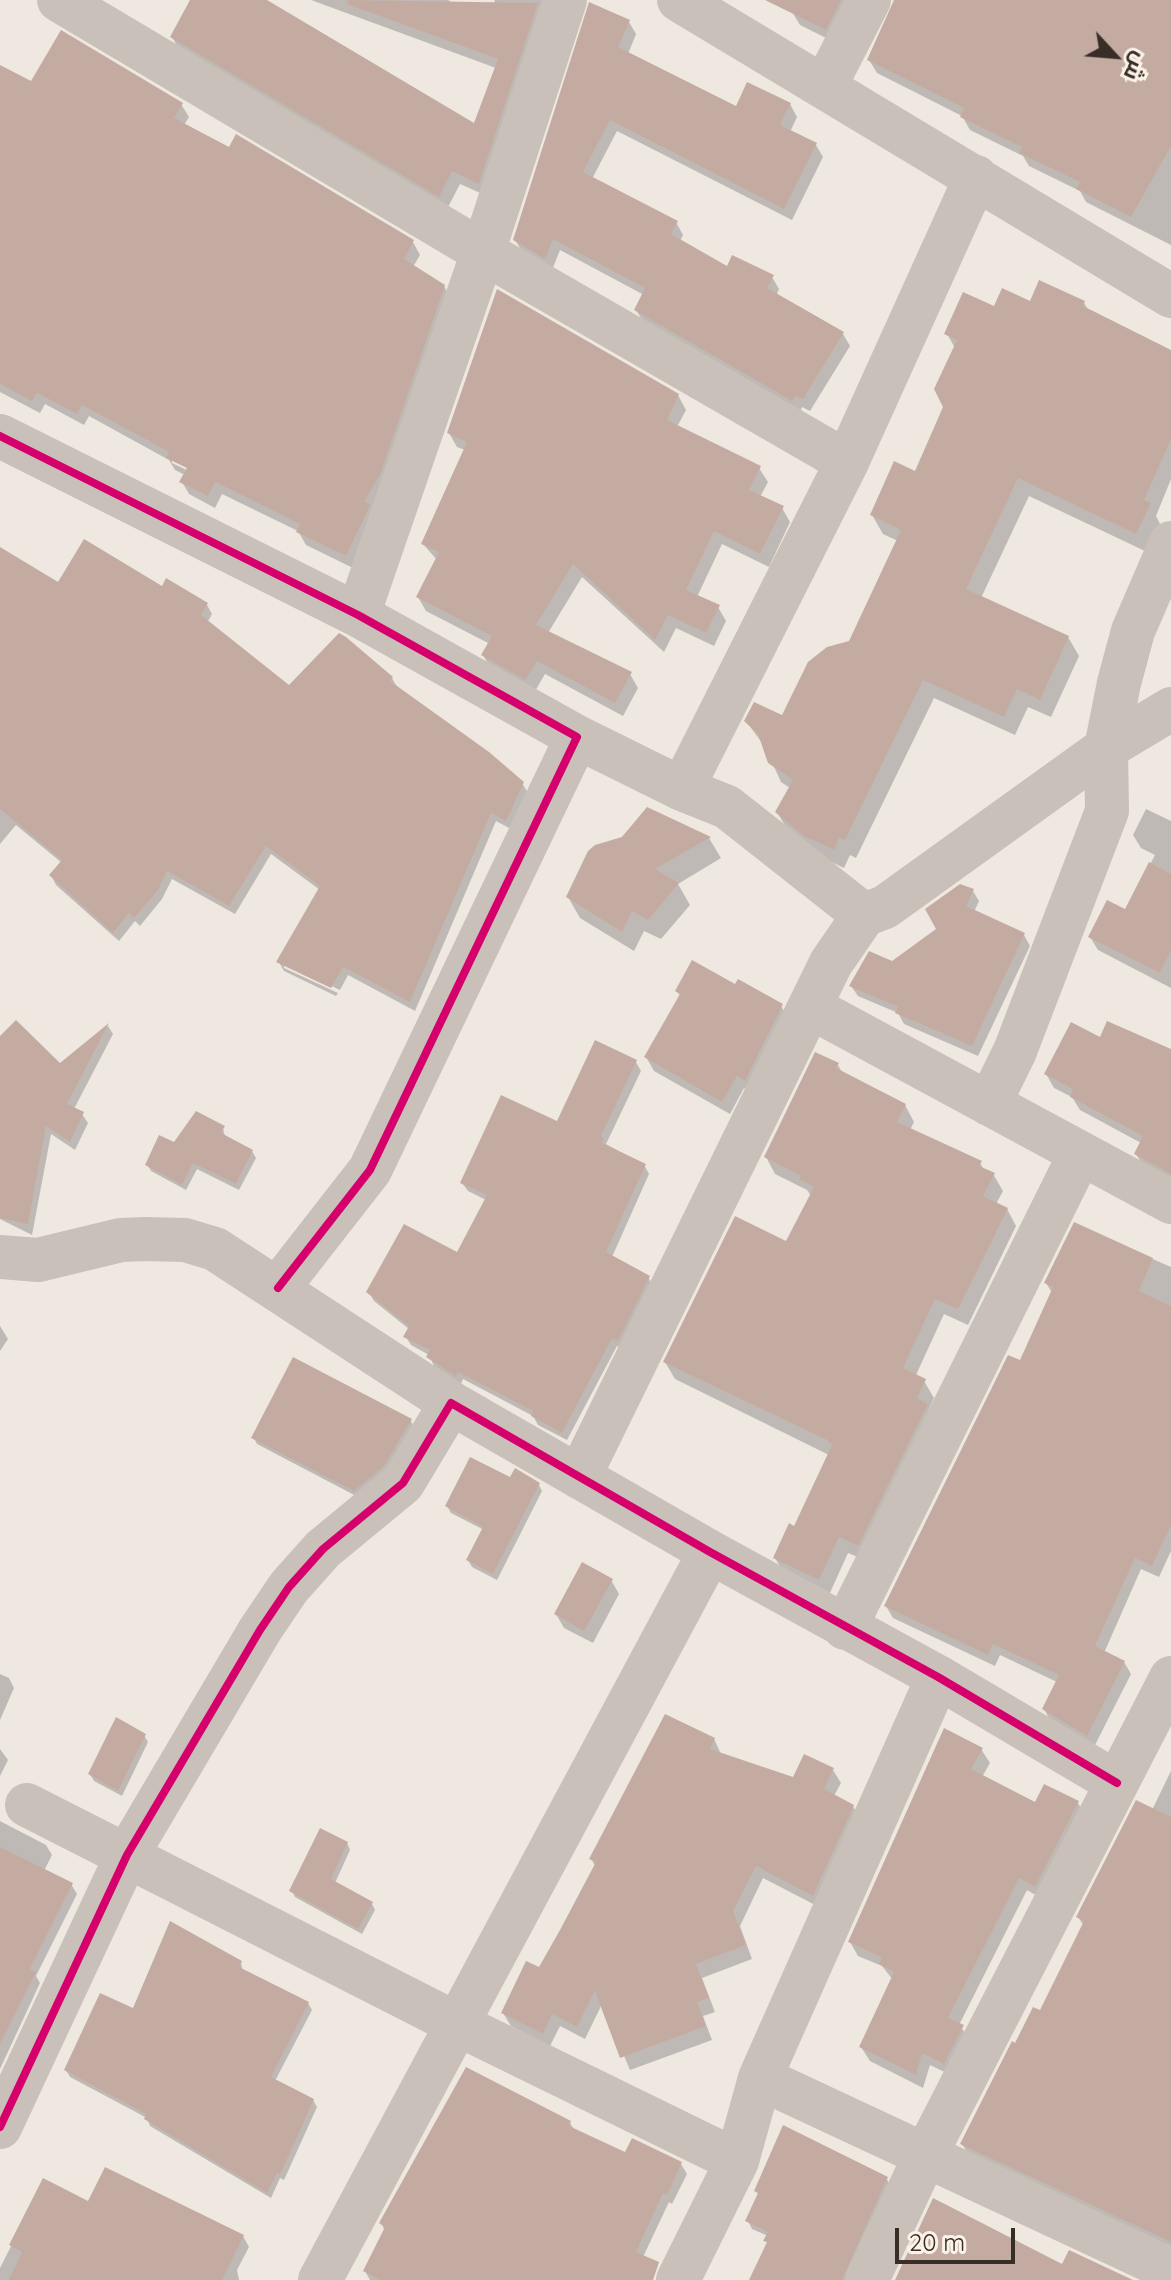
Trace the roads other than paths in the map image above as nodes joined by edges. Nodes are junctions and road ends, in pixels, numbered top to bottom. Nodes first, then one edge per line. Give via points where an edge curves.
1 (59, 0) edge
2 (565, 0) edge
3 (679, 0) edge
4 (869, 0) edge
5 (825, 86) junction
6 (976, 177) junction
7 (483, 252) junction
8 (1171, 296) edge
9 (0, 436) edge
10 (847, 462) junction
11 (1171, 543) edge
12 (358, 615) junction
13 (1171, 709) edge
14 (577, 737) junction
15 (1106, 748) junction
16 (682, 789) junction
17 (864, 915) junction
18 (812, 1008) junction
19 (989, 1104) junction
20 (1080, 1154) junction
21 (1171, 1202) edge
22 (0, 1257) edge
23 (278, 1288) junction
24 (451, 1403) junction
25 (579, 1477) junction
26 (710, 1552) junction
27 (845, 1628) junction
28 (938, 1677) junction
29 (1171, 1678) edge
30 (1117, 1783) junction
31 (27, 1805) dead end
32 (127, 1855) junction
33 (457, 2024) junction
34 (760, 2078) junction
35 (0, 2127) edge
36 (925, 2156) junction
37 (737, 2161) junction
38 (1171, 2270) edge
39 (320, 2280) edge
40 (678, 2280) edge
41 (867, 2280) edge

1 - 7 street
2 - 7 street
3 - 5 street
4 - 5 street
5 - 6 street
6 - 8 street
6 - 10 street
7 - 10 street
7 - 12 street
9 - 12 street
10 - 16 street
11 - 15 street via 1133,631
12 - 14 street
13 - 15 street
14 - 16 street
14 - 23 street via 370,1170
15 - 17 street via 885,907
15 - 19 street via 1107,811 1015,1051
16 - 17 street via 727,807
17 - 18 street via 831,963
18 - 19 street
18 - 25 street
19 - 20 street
20 - 21 street
20 - 27 street
22 - 23 street via 38,1260 121,1240 185,1240 215,1249
23 - 24 street
24 - 25 street
24 - 32 street via 403,1483 349,1525 289,1587
25 - 26 street
26 - 27 street
26 - 33 street
27 - 28 street
28 - 30 street
28 - 34 street
29 - 30 street
30 - 36 street
31 - 32 street
32 - 33 street
32 - 35 street
33 - 37 street
33 - 39 street
34 - 36 street
34 - 37 street
36 - 38 street
36 - 41 street
37 - 40 street

